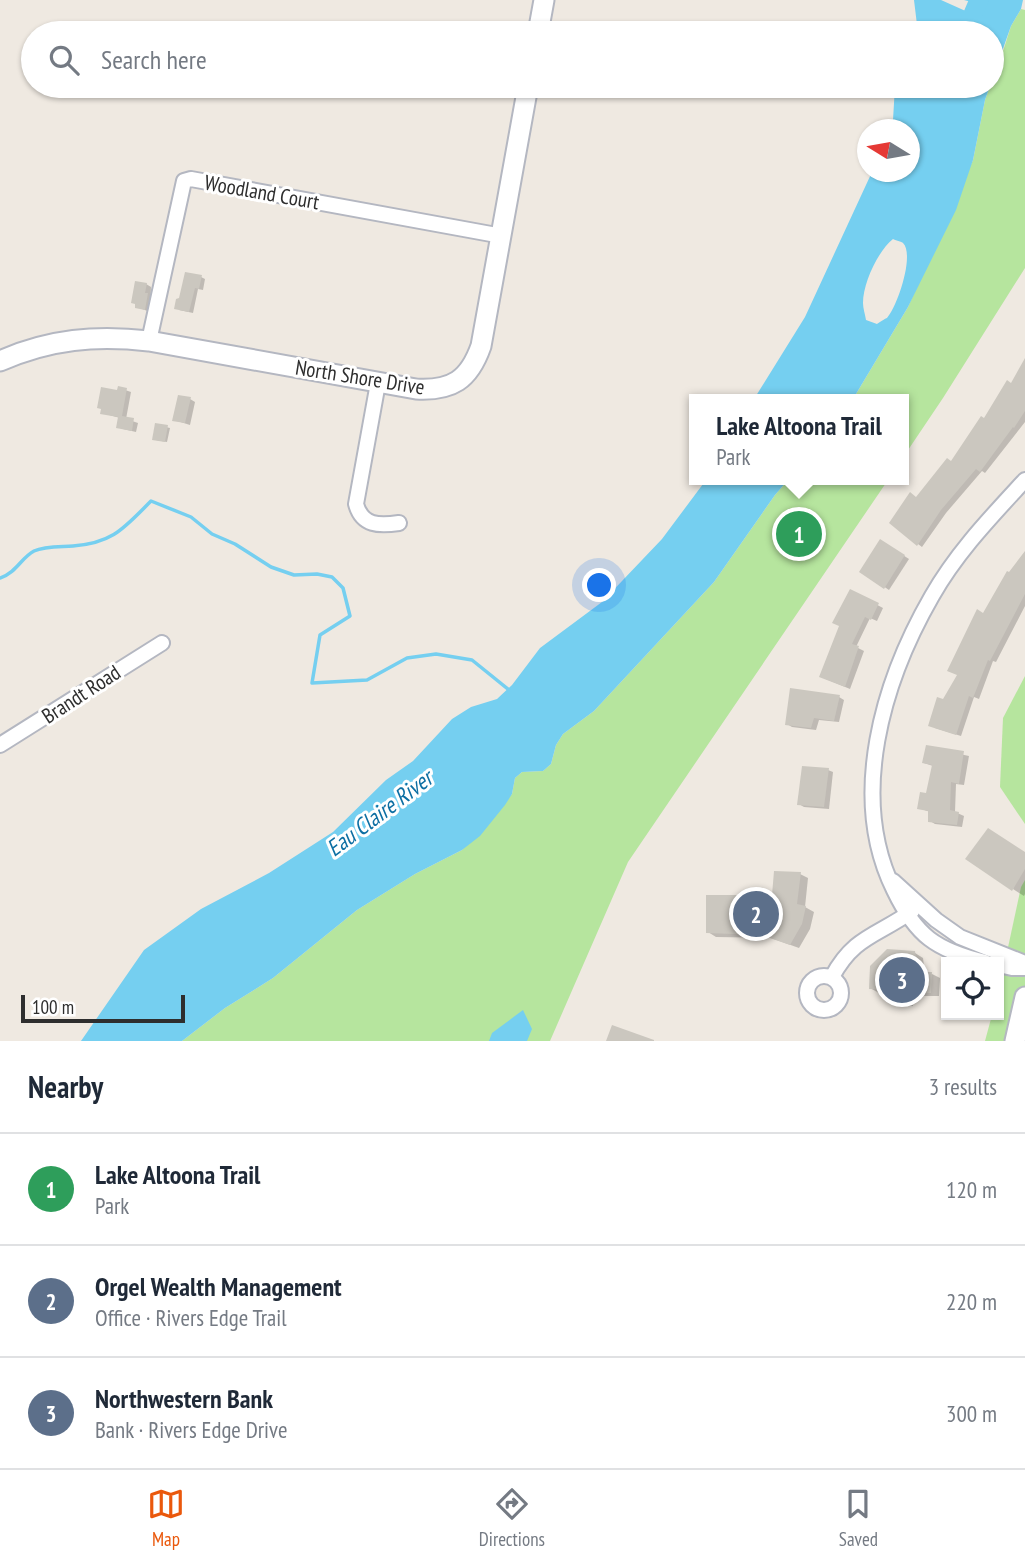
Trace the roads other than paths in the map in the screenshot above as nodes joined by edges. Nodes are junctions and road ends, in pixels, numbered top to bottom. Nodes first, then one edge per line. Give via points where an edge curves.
1 (544, 0) edge
2 (540, 21) edge
3 (526, 98) edge
4 (502, 236) junction
5 (149, 341) junction
6 (0, 361) edge
7 (378, 383) junction
8 (1025, 480) edge
9 (399, 523) dead end
10 (162, 643) dead end
11 (0, 745) edge
12 (886, 875) junction
13 (918, 906) junction
14 (906, 915) junction
15 (967, 957) edge
16 (1025, 965) edge
17 (1004, 966) edge
18 (832, 977) dead end
19 (1025, 997) edge
20 (1015, 1041) edge

1 - 2 street
3 - 4 street, North Shore Drive
4 - 5 street, Woodland Court via 184,181
4 - 7 street, North Shore Drive via 481,346 467,374 450,386 430,390
5 - 6 street, North Shore Drive via 69,339
5 - 7 street, North Shore Drive
7 - 9 street via 356,504 369,522
8 - 12 street via 948,570 917,623 895,676 881,726 872,802 875,837
10 - 11 street, Brandt Road
12 - 13 street
12 - 14 street
13 - 14 street
13 - 16 street via 960,937
14 - 15 street via 936,944
14 - 18 street via 861,940
16 - 17 street via 1017,969
19 - 20 street

